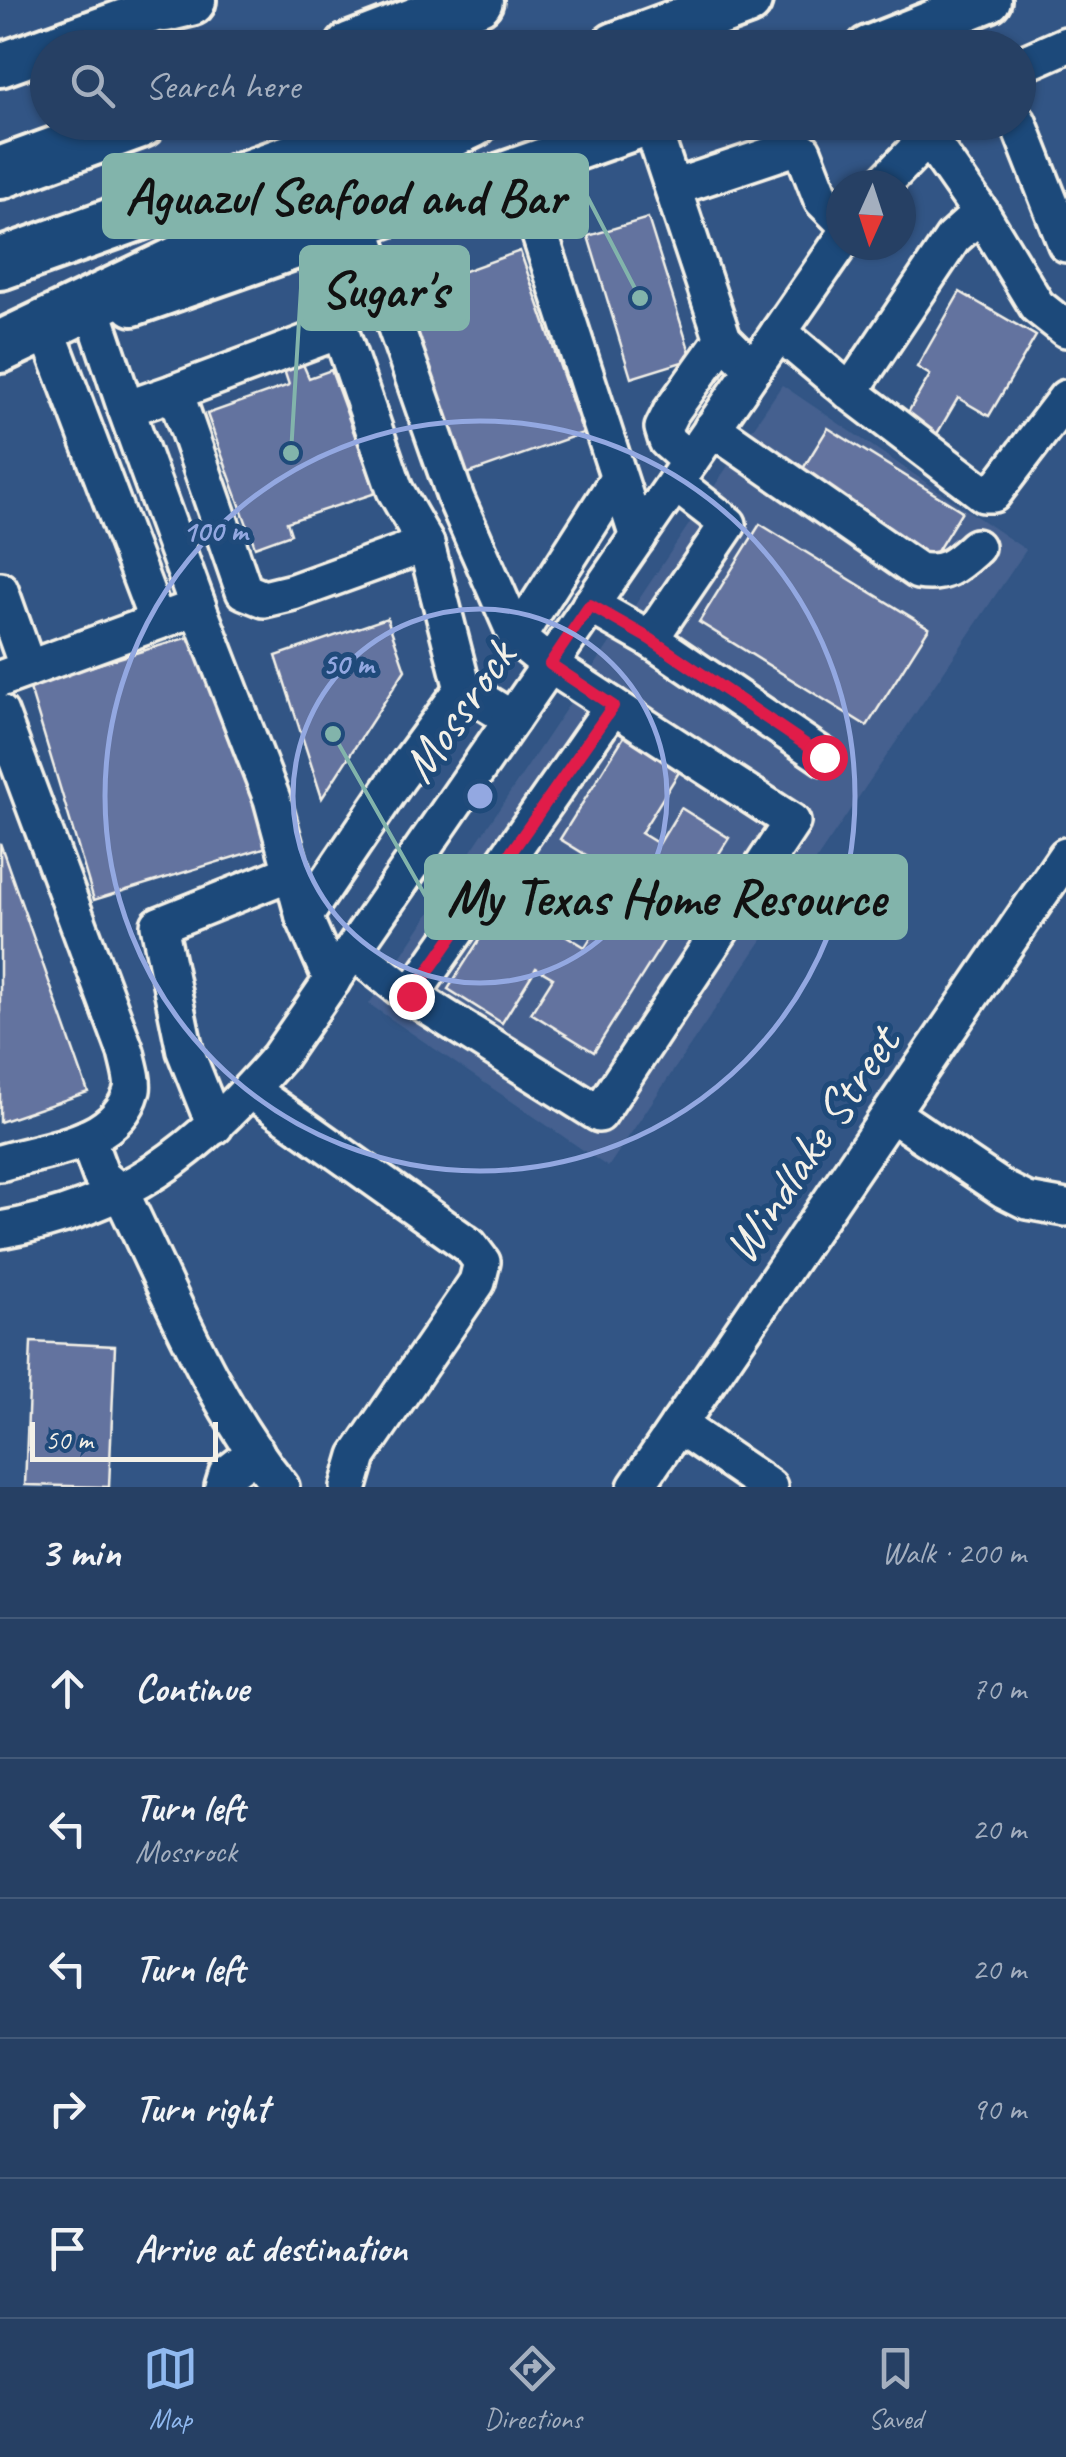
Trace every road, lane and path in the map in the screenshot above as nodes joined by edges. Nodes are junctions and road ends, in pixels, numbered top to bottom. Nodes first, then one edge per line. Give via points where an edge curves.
1 (476, 0) edge
2 (746, 0) edge
3 (989, 0) edge
4 (179, 2) edge
5 (99, 30) edge
6 (397, 30) edge
7 (666, 30) edge
8 (913, 30) edge
9 (1066, 44) edge
10 (30, 54) edge
11 (1036, 58) edge
12 (0, 65) edge
13 (90, 140) edge
14 (348, 140) edge
15 (434, 140) edge
16 (604, 140) edge
17 (657, 140) edge
18 (916, 140) edge
19 (926, 140) edge
20 (1025, 140) edge
21 (519, 170) junction
22 (893, 170) edge
23 (0, 172) edge
24 (672, 188) junction
25 (826, 204) edge
26 (981, 213) junction
27 (360, 226) junction
28 (310, 243) junction
29 (1066, 244) edge
30 (828, 260) edge
31 (0, 264) edge
32 (95, 317) junction
33 (341, 330) junction
34 (1066, 330) edge
35 (778, 332) junction
36 (48, 333) junction
37 (723, 339) junction
38 (0, 348) edge
39 (753, 369) junction
40 (174, 392) junction
41 (850, 392) junction
42 (1066, 398) edge
43 (126, 409) junction
44 (712, 428) junction
45 (682, 472) junction
46 (618, 478) junction
47 (638, 537) junction
48 (426, 544) junction
49 (976, 547) dead end
50 (0, 590) edge
51 (195, 600) junction
52 (590, 605) junction
53 (157, 621) junction
54 (516, 638) junction
55 (650, 639) junction
56 (550, 664) junction
57 (14, 674) edge
58 (463, 689) junction
59 (613, 706) junction
60 (512, 719) junction
61 (3, 732) edge
62 (824, 757) dead end
63 (1066, 856) edge
64 (292, 872) junction
65 (304, 918) junction
66 (352, 951) junction
67 (332, 981) junction
68 (411, 996) junction
69 (250, 1090) junction
70 (892, 1114) junction
71 (215, 1126) junction
72 (87, 1138) junction
73 (0, 1163) edge
74 (121, 1194) junction
75 (1066, 1208) edge
76 (0, 1230) edge
77 (678, 1425) junction
78 (256, 1452) junction
79 (222, 1486) edge
80 (282, 1487) edge
81 (349, 1487) edge
82 (636, 1487) edge
83 (768, 1487) edge

1 - 6 highway
2 - 7 highway
3 - 8 main road
4 - 5 main road
9 - 11 street
10 - 12 main road
13 - 23 highway
14 - 31 highway
15 - 38 highway
16 - 21 main road
17 - 24 street
18 - 22 street
19 - 26 street
20 - 29 street
21 - 27 main road
21 - 46 street
24 - 25 street via 792,148 802,151
24 - 37 street
26 - 34 street via 1037,306
26 - 41 street via 952,238
27 - 28 main road
27 - 54 street via 456,499
28 - 32 main road
28 - 33 street
30 - 35 street, Mossrock
32 - 36 main road
32 - 43 street
33 - 40 street
33 - 48 street via 394,490
35 - 39 street, Mossrock
35 - 41 street
36 - 38 main road
36 - 53 street
37 - 39 street
37 - 45 street via 663,428
39 - 44 street, Mossrock
40 - 43 street
40 - 48 street via 244,591 264,599 294,592
41 - 42 street via 984,494 993,494
43 - 51 street
44 - 45 street, Mossrock
44 - 49 street via 918,571 948,572
45 - 47 street, Mossrock
45 - 55 street via 728,524
46 - 47 street
46 - 54 street
47 - 52 street, Mossrock
48 - 58 street
50 - 57 street
51 - 53 street via 198,608
51 - 64 street via 272,799
52 - 55 street
52 - 56 street, Mossrock
53 - 57 street
54 - 56 street
55 - 62 street
56 - 59 street
56 - 60 street, Mossrock
58 - 60 street
58 - 65 street
59 - 68 street
59 - 68 street via 792,822 598,1114
60 - 66 street, Mossrock
61 - 72 street via 126,1052 132,1089 110,1126
63 - 70 street, Windlake Street
64 - 65 street
64 - 71 street via 159,925 185,1051
65 - 67 street
66 - 67 street, Mossrock
66 - 68 street
67 - 69 street, Mossrock
69 - 71 street, Mossrock
69 - 81 street via 470,1246 482,1262 478,1282 358,1456
70 - 75 street via 1003,1189
70 - 77 street, Windlake Street
71 - 74 street, Mossrock
72 - 73 street
72 - 74 street via 101,1176
74 - 76 street, Mossrock
74 - 78 street via 214,1385
77 - 82 street, Windlake Street
77 - 83 street
78 - 79 street via 226,1474
78 - 80 street

